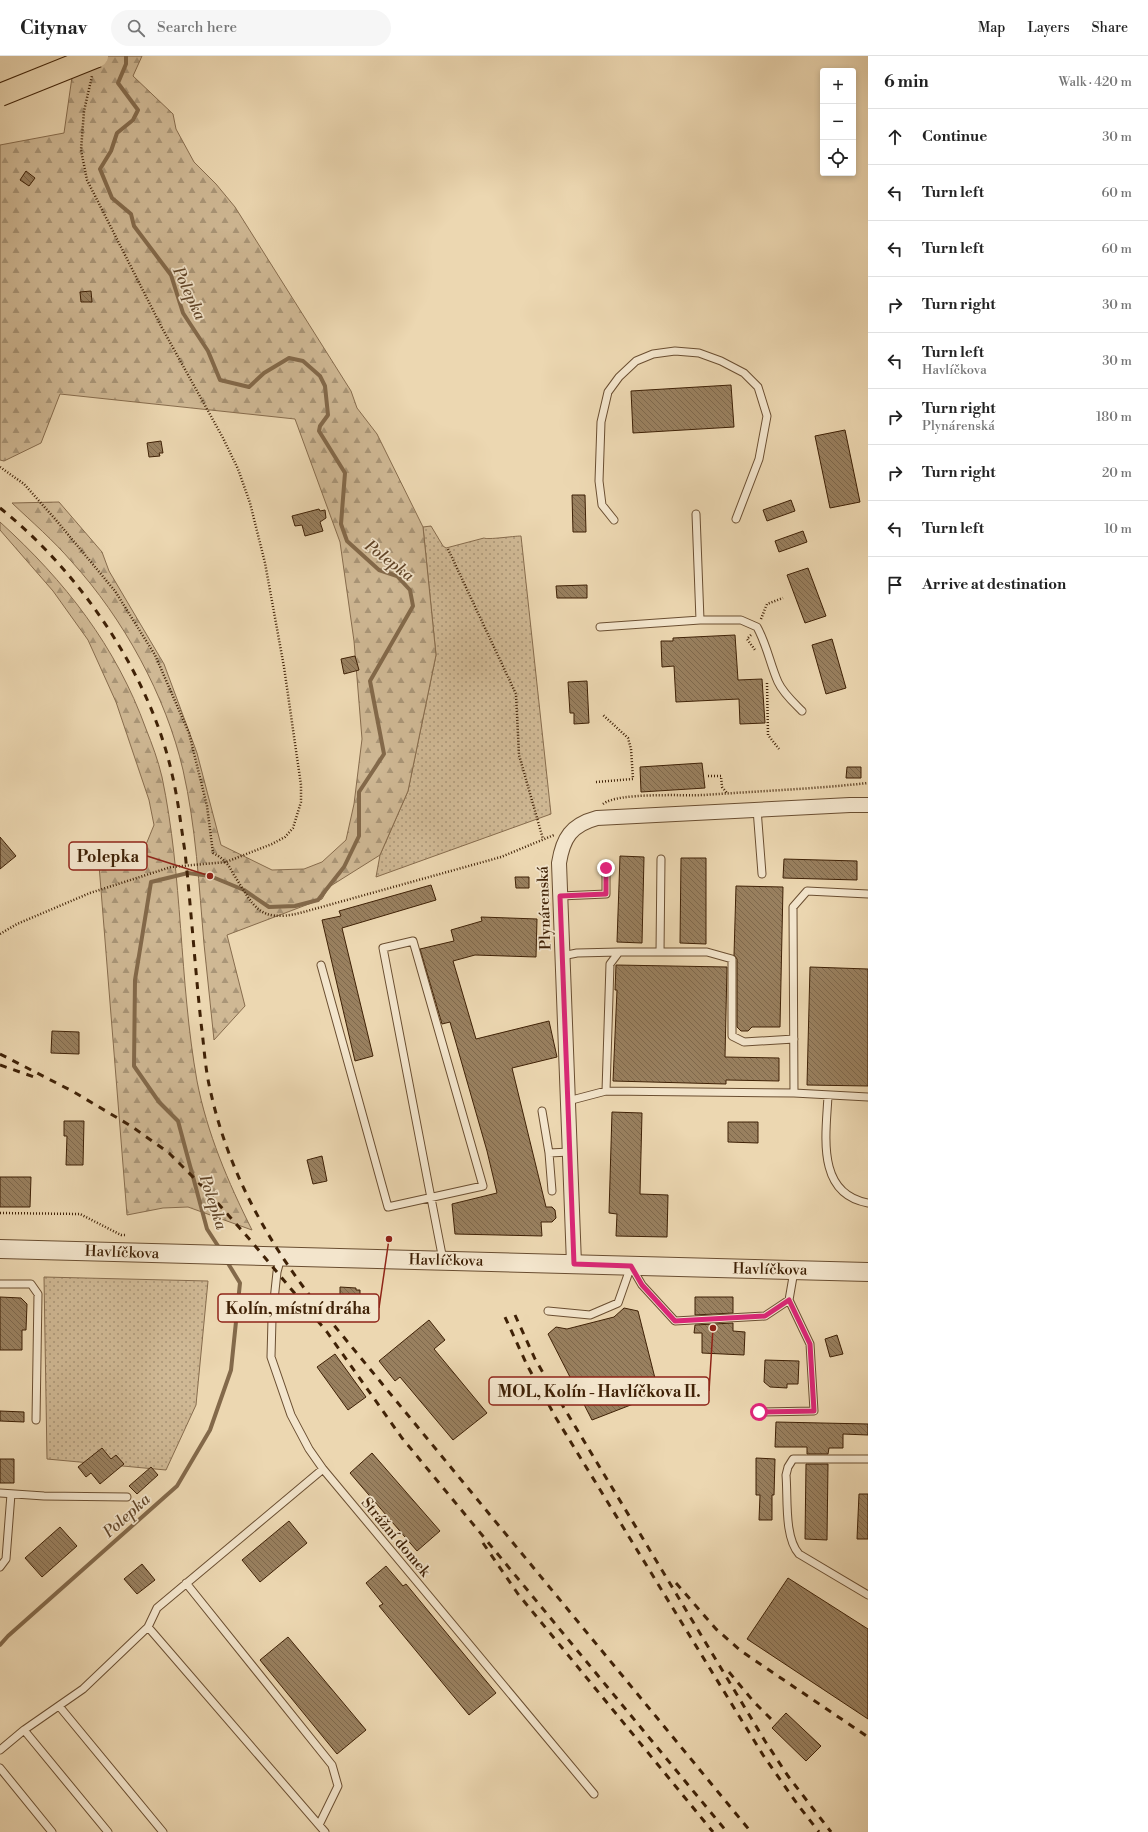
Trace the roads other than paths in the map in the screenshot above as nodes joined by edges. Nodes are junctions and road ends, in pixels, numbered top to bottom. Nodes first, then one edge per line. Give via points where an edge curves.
1 (95, 64) edge
2 (0, 95) edge
3 (696, 514) dead end
4 (736, 519) dead end
5 (614, 520) dead end
6 (700, 620) junction
7 (600, 627) dead end
8 (802, 711) dead end
9 (868, 805) edge
10 (757, 809) junction
11 (661, 860) dead end
12 (606, 868) dead end
13 (762, 874) dead end
14 (868, 894) edge
15 (560, 896) junction
16 (619, 952) junction
17 (660, 952) junction
18 (562, 956) junction
19 (321, 965) dead end
20 (794, 1039) junction
21 (606, 1091) junction
22 (794, 1093) junction
23 (828, 1096) junction
24 (868, 1097) edge
25 (568, 1101) junction
26 (542, 1110) dead end
27 (570, 1152) junction
28 (549, 1153) junction
29 (552, 1191) dead end
30 (431, 1198) junction
31 (868, 1203) edge
32 (0, 1249) edge
33 (281, 1257) junction
34 (443, 1260) junction
35 (574, 1264) junction
36 (631, 1266) junction
37 (794, 1270) junction
38 (868, 1272) edge
39 (0, 1284) edge
40 (789, 1300) junction
41 (548, 1311) dead end
42 (759, 1412) dead end
43 (36, 1420) dead end
44 (868, 1459) edge
45 (323, 1469) junction
46 (0, 1493) edge
47 (11, 1494) junction
48 (127, 1497) dead end
49 (0, 1567) edge
50 (186, 1583) junction
51 (868, 1595) edge
52 (148, 1627) junction
53 (59, 1706) junction
54 (24, 1730) junction
55 (0, 1750) edge
56 (0, 1768) edge
57 (594, 1794) dead end
58 (319, 1825) junction
59 (52, 1832) edge
60 (108, 1832) edge
61 (163, 1832) edge
62 (325, 1832) edge

1 - 2 main road, bridge
3 - 6 lane
4 - 5 lane via 759,459 767,416 758,387 744,373 721,361 699,352 675,351 653,354 636,361 608,392 601,422 599,481 602,505
6 - 7 lane
6 - 8 lane via 741,620 757,627 765,642 778,683 789,699
9 - 10 street
10 - 13 lane
10 - 15 street, Plynárenská via 610,816 579,825 566,838 561,850
11 - 17 lane
12 - 15 lane via 606,894
14 - 20 lane via 807,891 793,907
15 - 18 street, Plynárenská
16 - 17 lane
16 - 18 lane
16 - 21 lane via 610,964
17 - 20 lane via 707,952 732,959 732,1036 744,1042
18 - 25 street, Plynárenská
19 - 30 lane via 388,1207
20 - 22 lane
21 - 22 lane
21 - 25 lane
22 - 23 lane
23 - 24 lane
23 - 31 lane via 828,1167 837,1185 847,1196
25 - 27 street, Plynárenská
26 - 28 lane
27 - 28 lane
27 - 35 street, Plynárenská
28 - 29 lane
30 - 30 lane via 483,1186 413,941 384,948
30 - 34 lane
32 - 33 street, Havlíčkova
33 - 34 street, Havlíčkova
33 - 45 lane, Strážní domek via 272,1319 271,1357 291,1416
34 - 35 street, Havlíčkova
35 - 36 street, Havlíčkova
36 - 37 street, Havlíčkova
36 - 40 lane via 642,1285 675,1321 765,1316
36 - 41 lane via 618,1303 590,1315
37 - 38 street, Havlíčkova
37 - 40 lane
39 - 43 lane via 31,1284 38,1294
40 - 42 lane via 810,1344 814,1411
44 - 51 lane via 793,1459 786,1475 790,1537 793,1547 799,1554
45 - 50 lane
45 - 57 lane, Strážní domek
46 - 47 lane
47 - 48 lane
47 - 49 lane via 6,1559
50 - 52 lane via 157,1608
50 - 58 lane via 332,1765 338,1786
52 - 53 lane via 83,1689
52 - 58 lane
53 - 54 lane
53 - 61 lane
54 - 55 lane
54 - 60 lane
56 - 59 lane
58 - 62 lane

